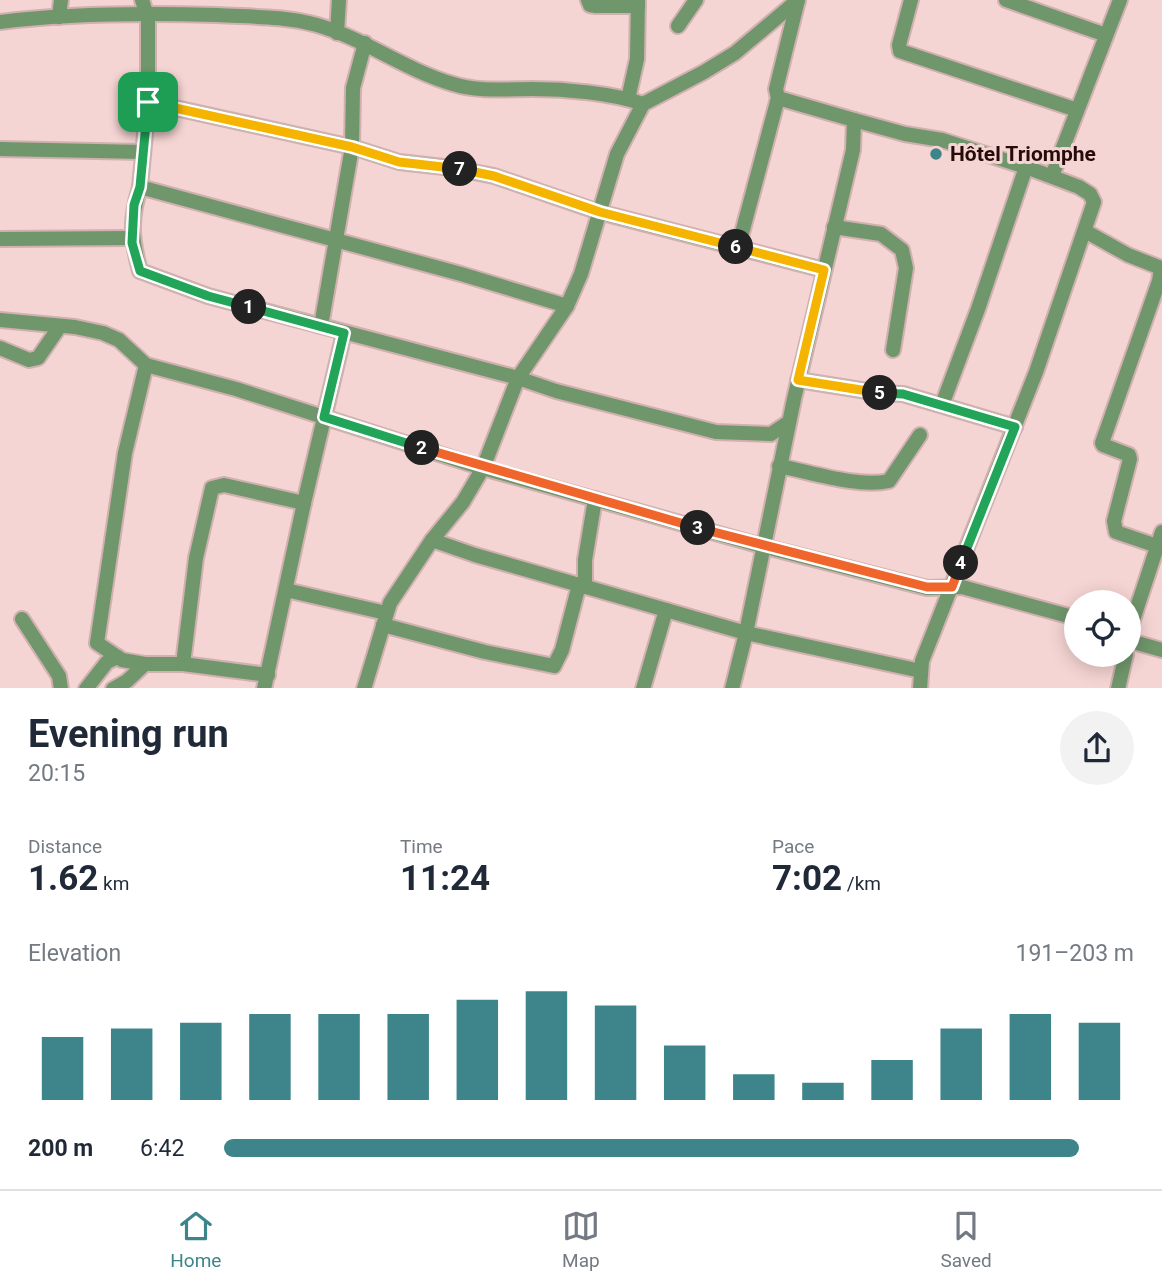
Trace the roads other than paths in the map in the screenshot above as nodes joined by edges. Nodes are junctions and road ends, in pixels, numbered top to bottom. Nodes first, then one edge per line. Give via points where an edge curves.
1 (61, 0) edge
2 (339, 0) edge
3 (587, 0) edge
4 (696, 0) edge
5 (798, 0) edge
6 (911, 0) edge
7 (1006, 0) edge
8 (1120, 0) edge
9 (638, 3) edge
10 (145, 6) edge
11 (59, 17) junction
12 (0, 22) edge
13 (678, 26) dead end
14 (337, 33) junction
15 (1107, 35) junction
16 (365, 43) junction
17 (778, 98) junction
18 (628, 99) junction
19 (148, 102) junction
20 (642, 104) junction
21 (1077, 110) junction
22 (854, 120) junction
23 (352, 147) junction
24 (0, 149) edge
25 (143, 152) junction
26 (1026, 167) junction
27 (1052, 176) junction
28 (140, 187) junction
29 (600, 212) junction
30 (834, 227) junction
31 (1085, 231) junction
32 (132, 238) junction
33 (0, 239) edge
34 (337, 242) junction
35 (738, 248) junction
36 (1161, 268) edge
37 (824, 270) junction
38 (567, 306) junction
39 (0, 320) edge
40 (60, 326) junction
41 (321, 326) junction
42 (344, 333) junction
43 (0, 348) edge
44 (893, 350) dead end
45 (146, 365) junction
46 (518, 378) junction
47 (798, 380) junction
48 (942, 405) junction
49 (324, 417) junction
50 (789, 422) junction
51 (1015, 427) junction
52 (920, 435) dead end
53 (779, 466) junction
54 (483, 468) junction
55 (596, 499) junction
56 (304, 503) junction
57 (432, 540) junction
58 (762, 546) junction
59 (1159, 547) edge
60 (582, 586) junction
61 (952, 587) junction
62 (286, 590) junction
63 (1141, 603) edge
64 (666, 610) junction
65 (1064, 615) edge
66 (22, 619) dead end
67 (385, 619) junction
68 (746, 633) junction
69 (1141, 646) edge
70 (1162, 650) edge
71 (118, 657) junction
72 (145, 664) junction
73 (183, 664) junction
74 (1123, 667) edge
75 (920, 671) junction
76 (266, 682) edge
77 (61, 688) edge
78 (91, 688) edge
79 (113, 688) edge
80 (364, 688) edge
81 (643, 688) edge
82 (732, 688) edge
83 (920, 688) edge
84 (1118, 688) edge

1 - 11 street
2 - 14 street
3 - 9 street via 596,6
4 - 13 street
5 - 17 street via 776,89
5 - 20 street via 735,53
6 - 21 street via 900,51
7 - 15 street
8 - 15 street
9 - 18 street via 637,59
10 - 11 street
10 - 14 street via 287,19
10 - 19 street
11 - 12 street
14 - 16 street
15 - 21 street
16 - 18 street via 453,85
16 - 23 street via 353,88
17 - 22 street
17 - 35 street
18 - 20 street
19 - 23 street
19 - 25 street
20 - 29 street via 617,153
21 - 27 street
22 - 26 street via 942,140
22 - 30 street via 853,150
23 - 29 street via 399,162 494,176
23 - 34 street
24 - 25 street
25 - 28 street
26 - 27 street
26 - 48 street
27 - 31 street via 1090,194 1094,202
28 - 32 street
28 - 34 street
29 - 35 street
29 - 38 street
30 - 37 street
30 - 44 street via 881,234 902,250 906,268
31 - 36 street
31 - 51 street
32 - 33 street
32 - 41 street via 140,271 146,275
34 - 38 street
34 - 41 street
35 - 37 street
36 - 59 street via 1102,443 1130,459 1114,521 1116,532
37 - 47 street
38 - 46 street
39 - 40 street
40 - 43 street via 38,358 29,360
40 - 45 street via 120,340
41 - 42 street
42 - 46 street
42 - 49 street
45 - 49 street
45 - 71 street via 125,453 98,627 97,643
46 - 50 street via 716,432 771,434
46 - 54 street
47 - 48 street via 903,394
47 - 50 street
48 - 51 street
49 - 54 street
49 - 56 street
50 - 53 street
51 - 61 street
52 - 53 street via 889,481 877,484
53 - 58 street
54 - 55 street
54 - 57 street
55 - 58 street
55 - 60 street
56 - 62 street
56 - 73 street via 224,485 212,488 196,558
57 - 60 street
57 - 67 street via 390,603
58 - 61 street via 927,587
58 - 68 street
59 - 63 street
60 - 64 street
60 - 67 street via 554,666 485,652
61 - 65 street
61 - 75 street
62 - 67 street
62 - 76 street
64 - 68 street
64 - 81 street
66 - 77 street via 59,676
67 - 80 street
68 - 75 street
68 - 82 street
69 - 70 street
71 - 72 street
71 - 78 street via 107,662
72 - 73 street
72 - 79 street
73 - 76 street
74 - 84 street
75 - 83 street

